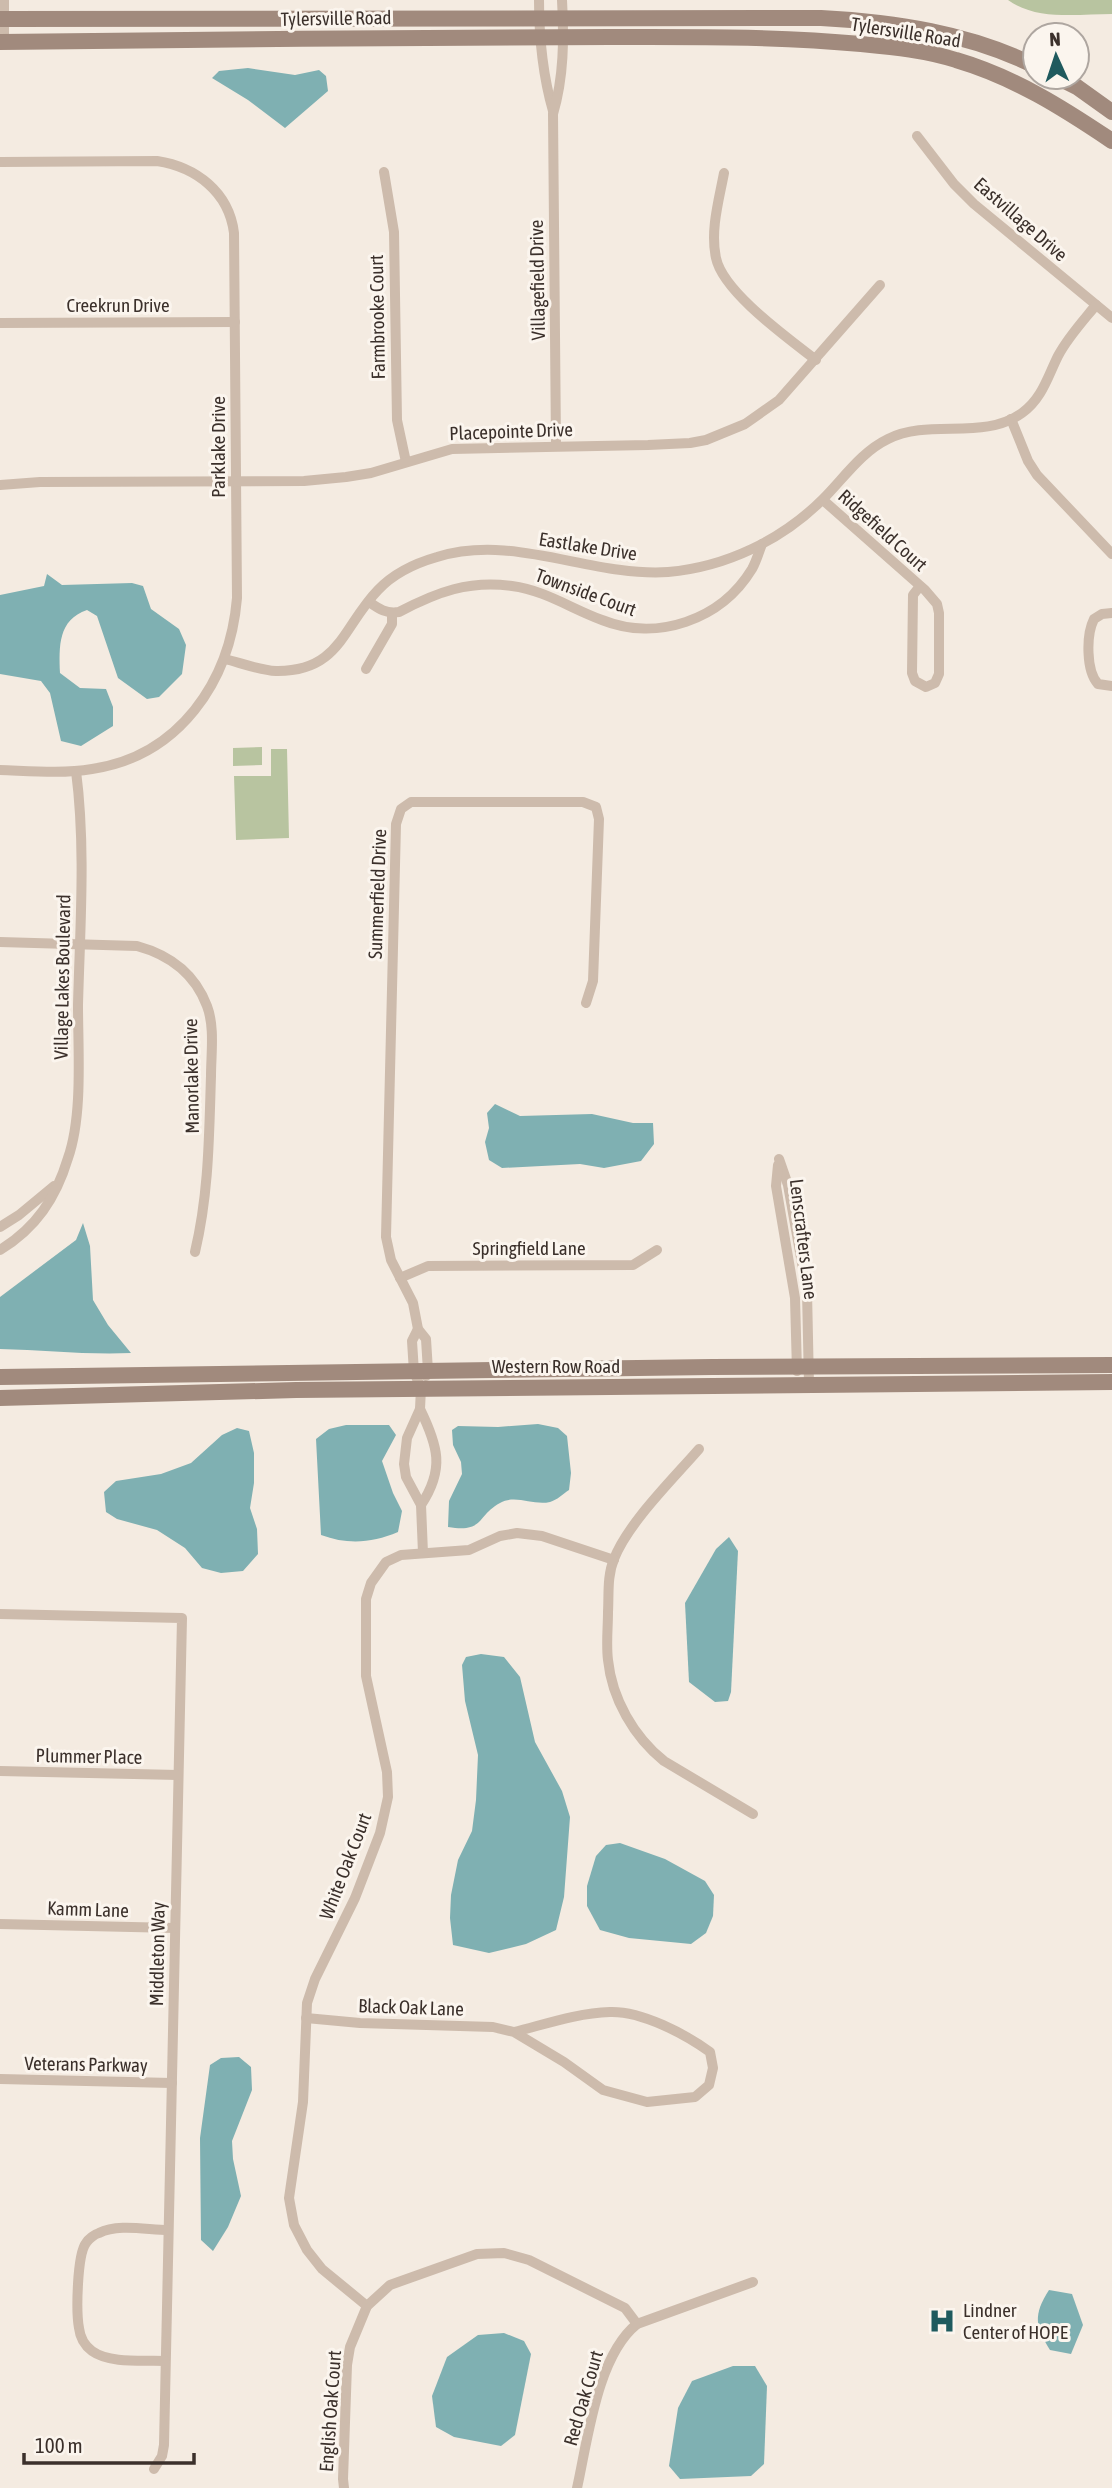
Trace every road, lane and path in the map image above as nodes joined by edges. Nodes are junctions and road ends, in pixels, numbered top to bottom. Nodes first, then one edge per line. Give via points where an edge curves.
1 (4, 0) edge
2 (539, 0) edge
3 (562, 0) edge
4 (539, 18) junction
5 (563, 18) junction
6 (2, 19) edge
7 (541, 37) junction
8 (563, 37) junction
9 (2, 42) edge
10 (1021, 61) edge
11 (1083, 91) edge
12 (1112, 112) edge
13 (554, 114) junction
14 (917, 136) dead end
15 (1112, 141) edge
16 (0, 162) edge
17 (384, 172) dead end
18 (724, 173) dead end
19 (880, 285) dead end
20 (1096, 305) junction
21 (1112, 318) edge
22 (235, 322) junction
23 (0, 323) edge
24 (816, 360) junction
25 (1011, 419) junction
26 (556, 446) junction
27 (406, 462) junction
28 (236, 482) junction
29 (0, 485) edge
30 (822, 499) junction
31 (762, 544) junction
32 (1112, 554) edge
33 (920, 586) junction
34 (369, 602) junction
35 (392, 613) junction
36 (1112, 613) edge
37 (225, 659) junction
38 (366, 669) dead end
39 (1112, 686) edge
40 (0, 770) edge
41 (76, 771) junction
42 (0, 942) edge
43 (79, 944) junction
44 (586, 1003) dead end
45 (58, 1182) junction
46 (0, 1227) edge
47 (0, 1250) edge
48 (657, 1250) dead end
49 (195, 1252) dead end
50 (400, 1278) junction
51 (1112, 1365) edge
52 (803, 1367) junction
53 (421, 1372) junction
54 (0, 1377) edge
55 (1112, 1382) edge
56 (802, 1385) junction
57 (421, 1388) junction
58 (0, 1398) edge
59 (420, 1409) junction
60 (699, 1449) dead end
61 (421, 1505) junction
62 (424, 1553) junction
63 (614, 1560) junction
64 (0, 1614) edge
65 (0, 1771) edge
66 (178, 1775) junction
67 (753, 1814) dead end
68 (0, 1924) edge
69 (175, 1928) junction
70 (306, 2018) junction
71 (514, 2032) junction
72 (0, 2079) edge
73 (172, 2083) junction
74 (168, 2230) junction
75 (753, 2282) dead end
76 (367, 2306) junction
77 (637, 2324) junction
78 (166, 2361) junction
79 (154, 2469) dead end
80 (344, 2488) edge
81 (577, 2488) edge

1 - 6 street
2 - 4 street, Villagefield Drive
3 - 5 street, Villagefield Drive
4 - 5 main road, Tylersville Road
4 - 6 main road, Tylersville Road
4 - 7 street, Villagefield Drive
5 - 8 street, Villagefield Drive
5 - 10 main road, Tylersville Road via 879,21 978,44
6 - 9 street
7 - 8 main road, Tylersville Road
7 - 9 main road, Tylersville Road
7 - 13 street, Villagefield Drive
8 - 13 street, Villagefield Drive
8 - 15 main road, Tylersville Road via 746,37 900,48 955,59 1012,80
11 - 12 main road
13 - 26 street, Villagefield Drive
14 - 20 street, Eastvillage Drive via 974,204
16 - 22 street, Parklake Drive via 157,161 183,166 198,175 222,200 233,224
17 - 27 street, Farmbrooke Court via 394,232 397,411
18 - 24 street via 714,240 721,273 736,293
19 - 24 street, Placepointe Drive
20 - 21 street, Eastvillage Drive
20 - 25 street, Eastlake Drive via 1059,355 1040,394
22 - 23 street, Creekrun Drive
22 - 28 street, Parklake Drive
24 - 26 street, Placepointe Drive via 766,411 706,440
25 - 30 street, Eastlake Drive via 981,427 922,429 890,438 862,457
25 - 32 street via 1037,475
26 - 27 street, Placepointe Drive via 452,449
27 - 28 street, Placepointe Drive via 346,478
28 - 29 street, Placepointe Drive
28 - 37 street, Parklake Drive via 237,598
30 - 31 street, Eastlake Drive via 803,518
30 - 33 street, Ridgefield Court
31 - 34 street, Eastlake Drive via 711,564 669,572 617,570 508,550 466,551 403,571
31 - 35 street, Townside Court via 753,568 725,599 698,618 666,628 617,626 531,590 488,584 445,590
33 - 33 street, Ridgefield Court via 937,604 939,613 939,674 935,683 926,687 915,681 912,673 913,595
34 - 35 street
34 - 37 street, Eastlake Drive via 337,647 308,666 274,671
35 - 38 street via 392,624
36 - 39 street via 1094,619 1090,635 1093,678 1098,684
37 - 41 street, Parklake Drive via 196,710 157,744 110,765
40 - 41 street, Parklake Drive
41 - 43 street, Village Lakes Boulevard via 81,843
42 - 43 street, Manorlake Drive
43 - 45 street, Village Lakes Boulevard via 76,1115 69,1157
43 - 49 street, Manorlake Drive via 128,945 154,951 183,969 207,1006 211,1023 209,1167
44 - 50 street, Summerfield Drive via 593,981 596,807 583,802 411,802 401,809 396,824 386,1237
45 - 46 street, Village Lakes Boulevard
45 - 47 street, Village Lakes Boulevard via 38,1220
48 - 50 street, Springfield Lane via 633,1265 428,1266
50 - 53 street, Summerfield Drive via 426,1339
51 - 52 main road, Western Row Road
52 - 52 street, Lenscrafters Lane via 807,1291 779,1159 776,1186
52 - 53 main road, Western Row Road
52 - 56 street, Lenscrafters Lane
53 - 54 main road, Western Row Road
53 - 57 street, Summerfield Drive
55 - 56 main road, Western Row Road
56 - 57 main road, Western Row Road
57 - 58 main road, Western Row Road
57 - 59 street
59 - 61 street via 407,1438 404,1464
59 - 61 street via 437,1459 433,1485
60 - 63 street via 637,1523
61 - 62 street
62 - 63 street, White Oak Court via 469,1550 500,1536 525,1533
62 - 70 street, White Oak Court via 386,1562 368,1591 366,1676 388,1797 380,1833 355,1898 315,1979
63 - 67 street via 608,1592 608,1660 630,1723 664,1761
64 - 66 street, Middleton Way via 182,1618
65 - 66 street, Plummer Place
66 - 69 street, Middleton Way
68 - 69 street, Kamm Lane
69 - 73 street, Middleton Way
70 - 71 street, Black Oak Lane via 493,2027
70 - 76 street, White Oak Court via 303,2102 289,2198 294,2225 322,2269
71 - 71 street, Black Oak Lane via 603,2090 647,2102 695,2097 709,2085 713,2068 710,2052 689,2036 636,2015 612,2011 578,2015
72 - 73 street, Veterans Parkway
73 - 74 street, Middleton Way
74 - 78 street, Middleton Way
74 - 78 street via 115,2229 86,2242 79,2269 78,2326 82,2341 100,2356
75 - 77 street, Red Oak Court
76 - 77 street, English Oak Court via 390,2285 477,2254 504,2253 529,2260 625,2308
76 - 80 street, English Oak Court via 347,2365
77 - 81 street, Red Oak Court via 613,2351 603,2378
78 - 79 street, Middleton Way via 164,2445

